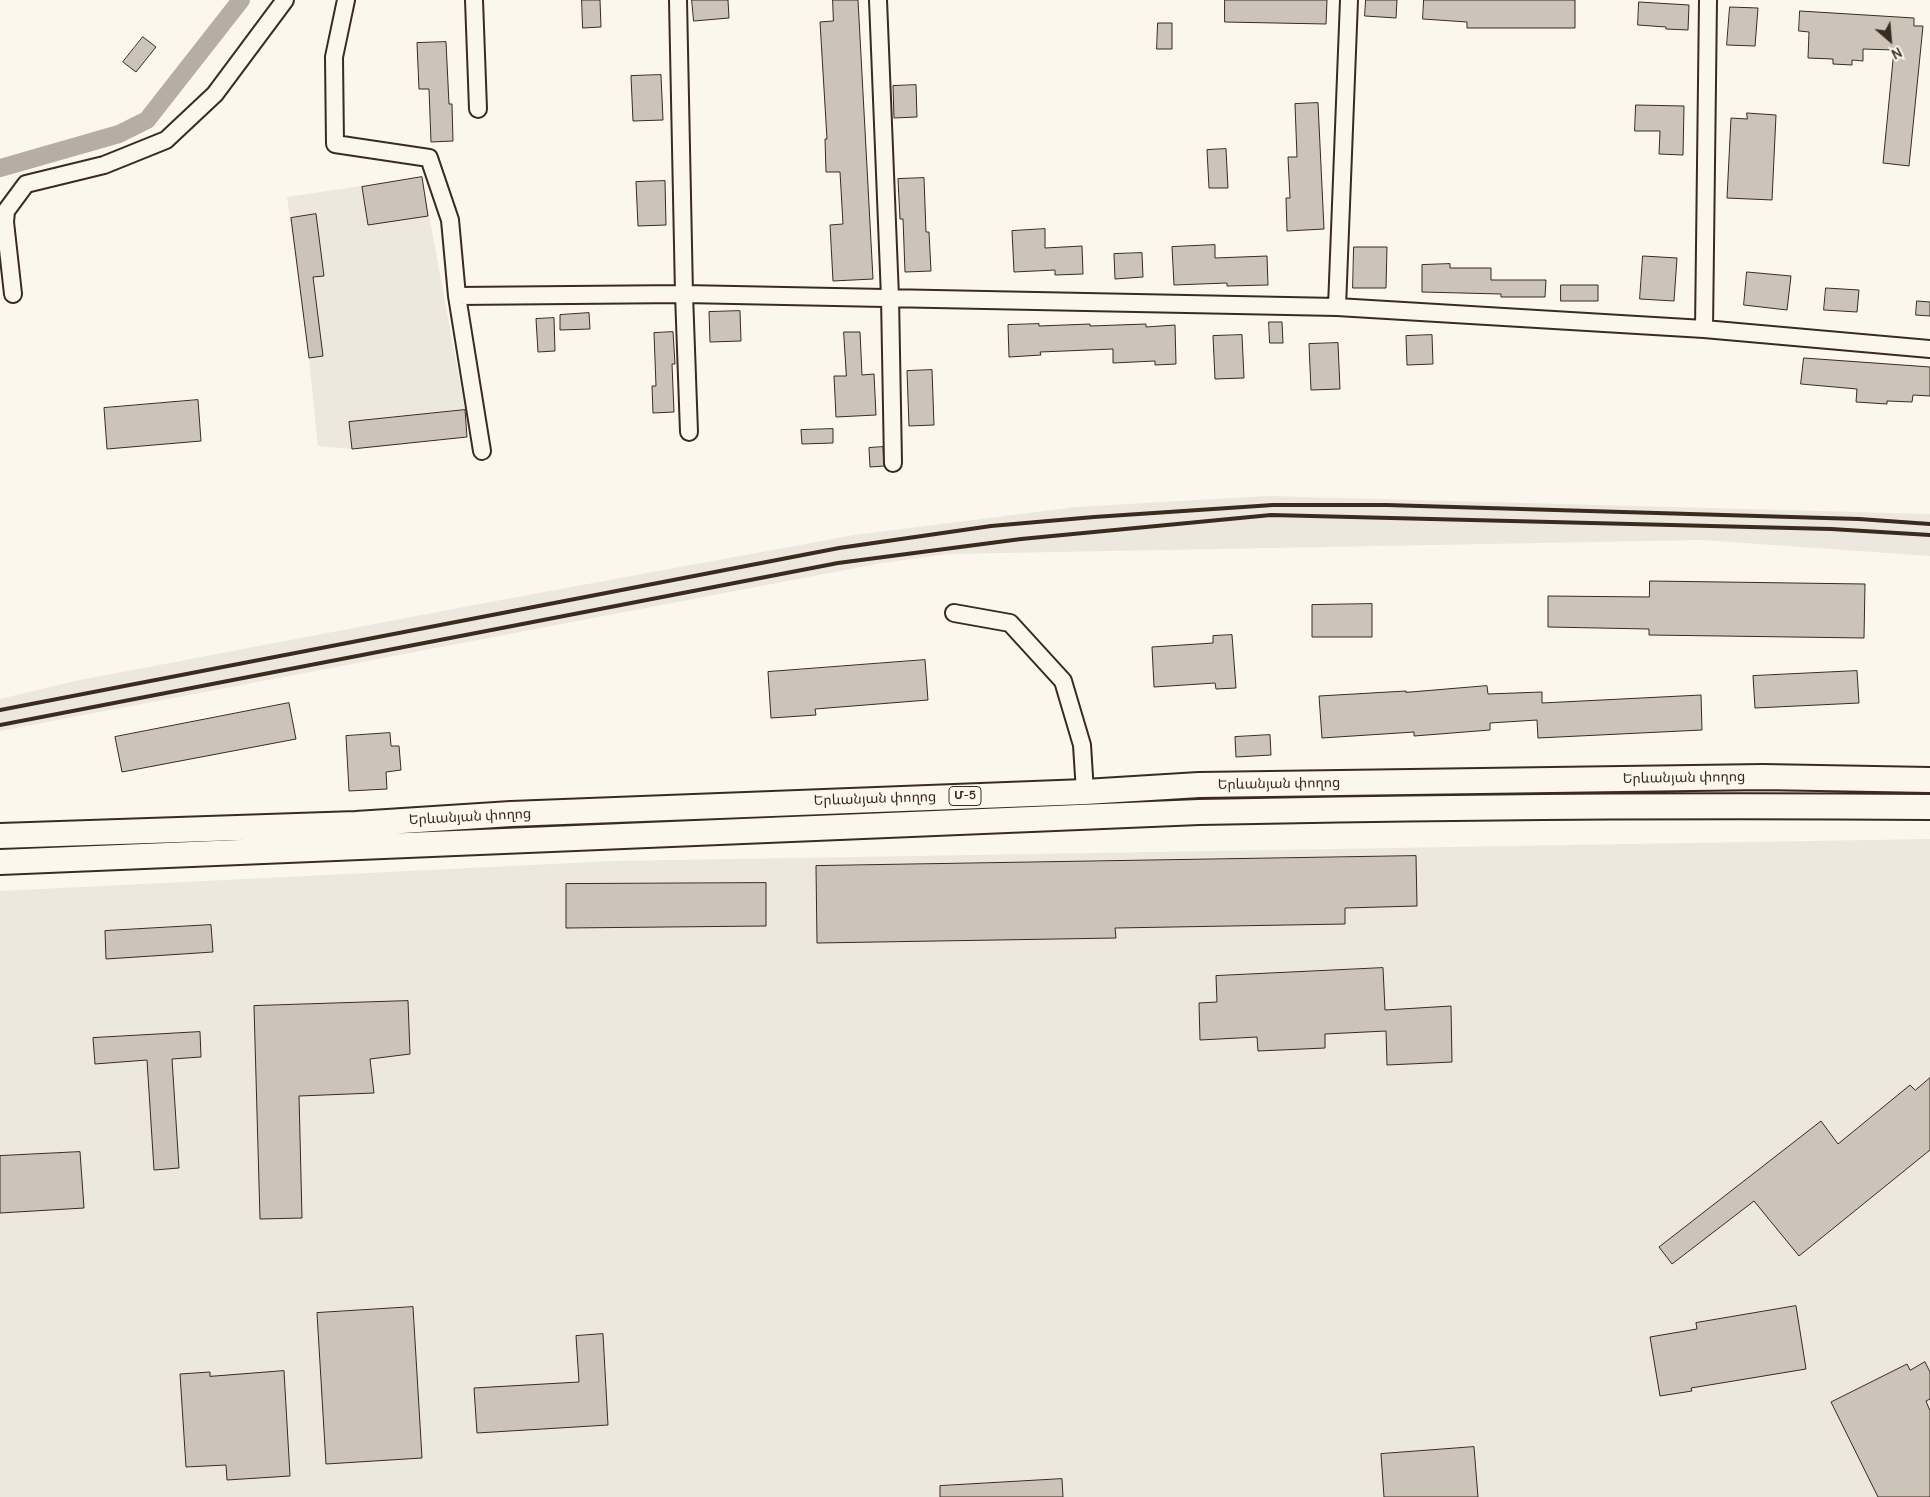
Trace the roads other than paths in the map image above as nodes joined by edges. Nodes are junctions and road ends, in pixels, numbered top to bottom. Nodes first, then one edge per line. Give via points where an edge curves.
1 (285, 0) edge
2 (346, 0) edge
3 (474, 0) edge
4 (678, 0) edge
5 (878, 0) edge
6 (1349, 0) edge
7 (1708, 0) edge
8 (478, 109) dead end
9 (13, 294) dead end
10 (684, 294) junction
11 (457, 296) junction
12 (890, 297) junction
13 (1337, 308) junction
14 (1704, 329) junction
15 (1930, 349) edge
16 (689, 432) dead end
17 (482, 451) dead end
18 (893, 463) dead end
19 (954, 614) dead end
20 (1930, 780) edge
21 (1199, 785) junction
22 (1085, 792) junction
23 (892, 798) junction
24 (1930, 807) edge
25 (1199, 812) junction
26 (894, 825) junction
27 (0, 836) edge
28 (0, 862) edge

1 - 9 street via 215,94 166,140 104,165 26,184 6,211
2 - 11 street via 334,57 334,144 429,158 450,220
3 - 8 street
4 - 10 street
5 - 12 street
6 - 13 street
7 - 14 street
10 - 11 street
10 - 12 street
10 - 16 street
11 - 17 street
12 - 13 street
12 - 18 street
13 - 14 street
14 - 15 street
19 - 22 street via 1010,622 1063,681 1082,745
20 - 21 highway, Երևանյան փողոց / Մ-5 via 1763,777
21 - 22 highway, Երևանյան փողոց / Մ-5
21 - 25 highway
22 - 23 highway, Երևանյան փողոց / Մ-5
23 - 26 highway
23 - 27 highway, Երևանյան փողոց / Մ-5 via 356,824
24 - 25 highway, Երևանյան փողոց / Մ-5 via 1385,808
25 - 26 highway, Երևանյան փողոց / Մ-5
26 - 28 highway, Երևանյան փողոց / Մ-5

